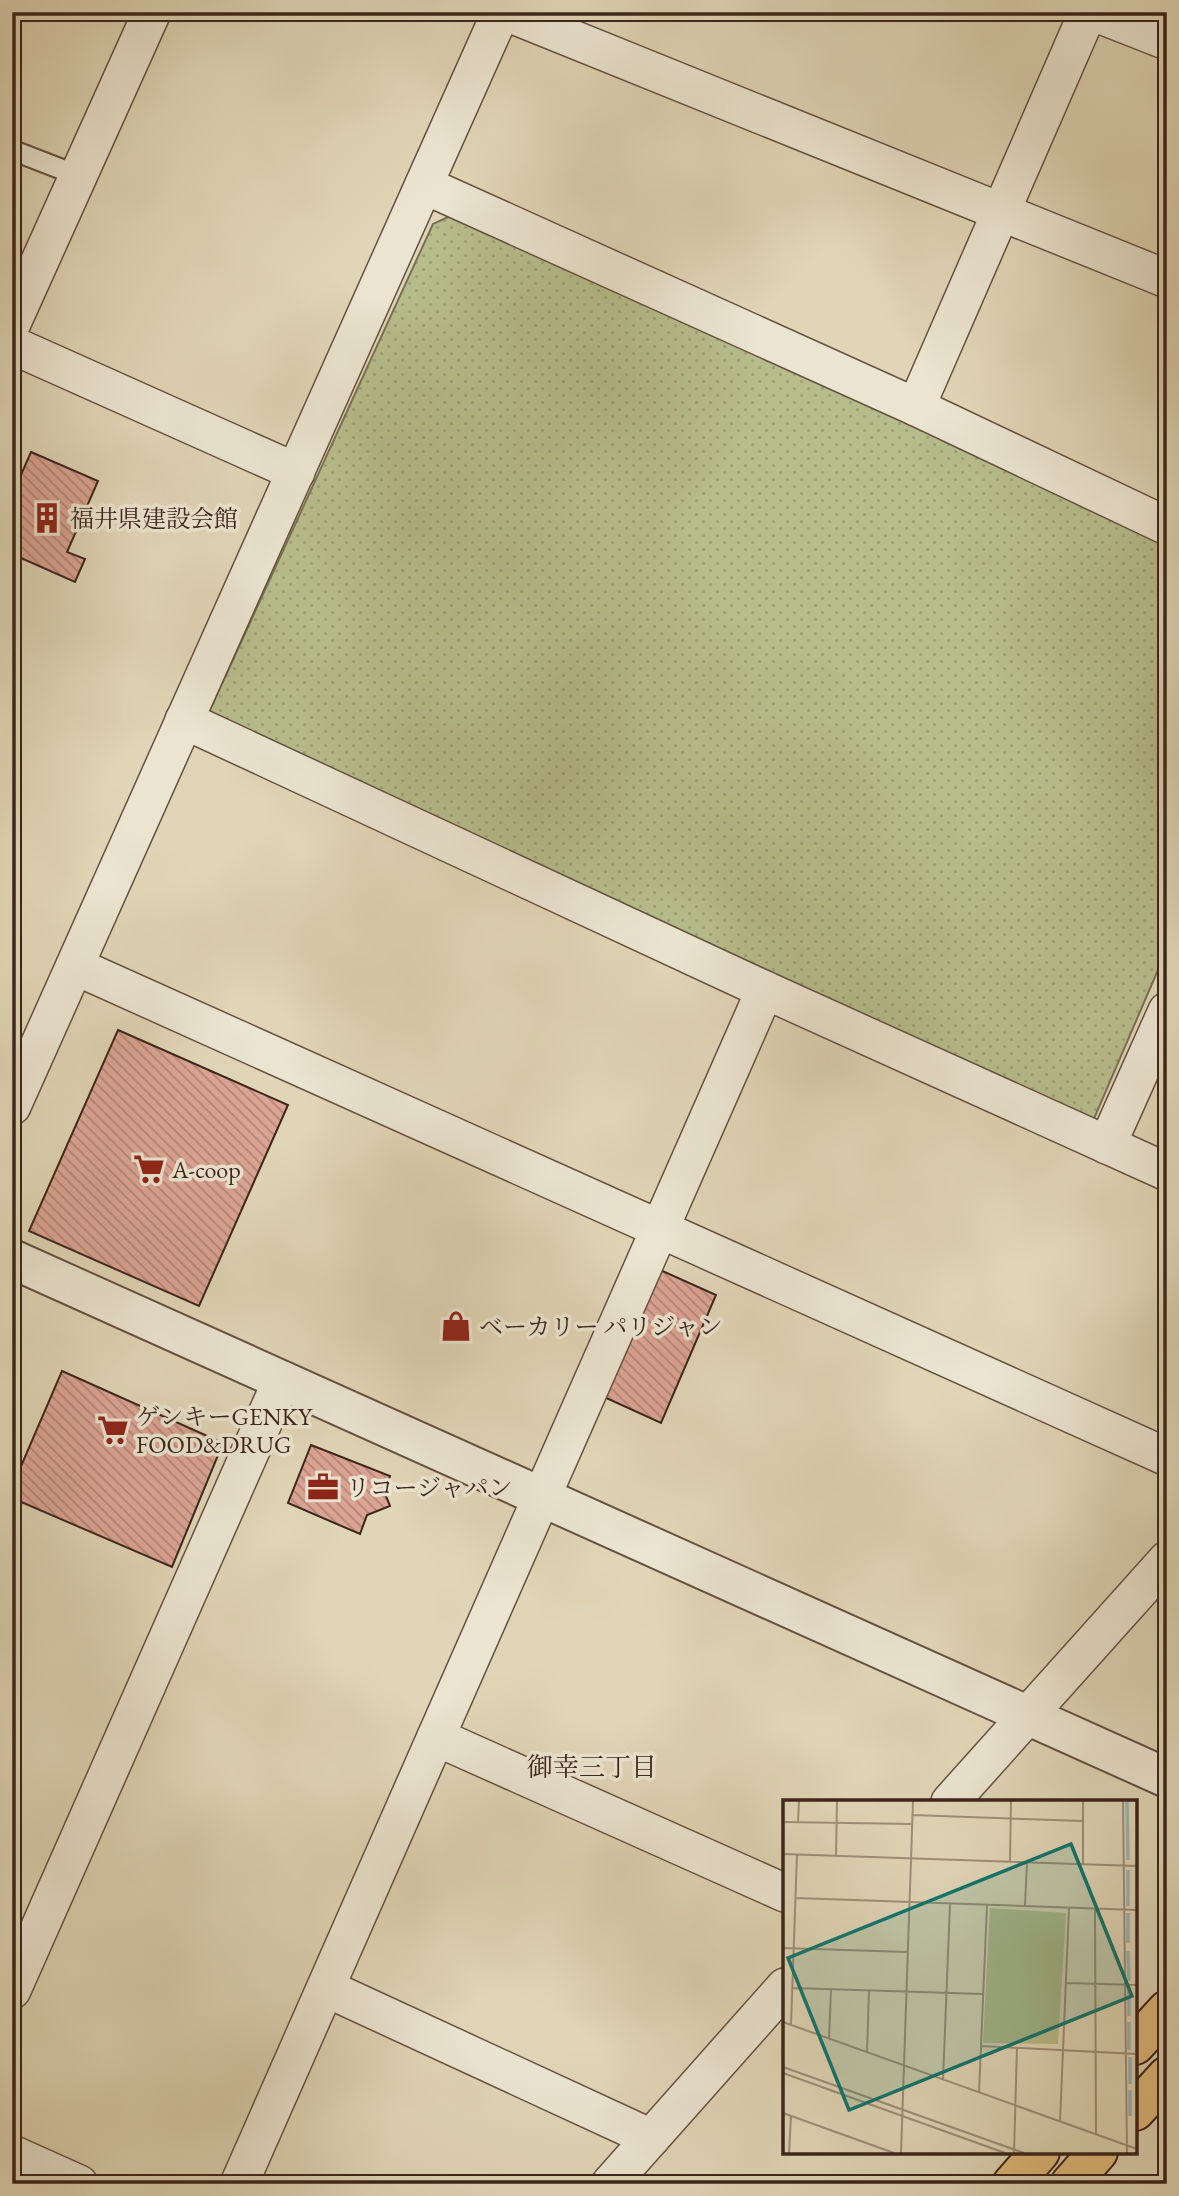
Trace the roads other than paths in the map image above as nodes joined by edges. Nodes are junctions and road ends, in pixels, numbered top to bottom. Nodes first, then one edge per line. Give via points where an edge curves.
1 (152, 12) edge
2 (501, 12) edge
3 (506, 12) edge
4 (1090, 12) edge
5 (1167, 41) edge
6 (12, 150) edge
7 (79, 176) junction
8 (424, 185) junction
9 (1001, 214) junction
10 (1167, 279) edge
11 (12, 323) edge
12 (12, 345) edge
13 (916, 407) junction
14 (296, 472) junction
15 (1167, 526) edge
16 (184, 720) junction
17 (75, 966) junction
18 (765, 990) junction
19 (1167, 1012) edge
20 (12, 1106) edge
21 (1107, 1145) junction
22 (1167, 1172) edge
23 (660, 1229) junction
24 (12, 1259) edge
25 (282, 1380) junction
26 (1167, 1457) edge
27 (542, 1497) junction
28 (1167, 1560) edge
29 (1028, 1715) junction
30 (436, 1737) junction
31 (1167, 1778) edge
32 (952, 1800) edge
33 (783, 1892) edge
34 (326, 1987) junction
35 (783, 1989) edge
36 (12, 1990) edge
37 (1167, 2010) edge
38 (1137, 2043) edge
39 (1167, 2076) edge
40 (1137, 2109) edge
41 (651, 2138) junction
42 (12, 2154) edge
43 (1038, 2154) edge
44 (1096, 2154) edge
45 (79, 2184) edge
46 (239, 2184) edge
47 (610, 2184) edge
48 (1012, 2184) edge
49 (1070, 2184) edge

1 - 7 street
2 - 8 street
3 - 9 street
4 - 5 street
4 - 9 street
6 - 7 lane
7 - 11 street
8 - 13 street
8 - 14 street
9 - 10 street
9 - 13 street
12 - 14 street
13 - 15 street
14 - 16 street
16 - 17 street
16 - 18 street
17 - 20 street
17 - 23 street
18 - 21 street
18 - 23 street
19 - 21 street
21 - 22 street
23 - 26 street
23 - 27 street
24 - 25 street
25 - 27 street
25 - 36 street
27 - 29 street
27 - 30 street
28 - 29 street
29 - 31 street
29 - 32 street
30 - 33 street
30 - 34 street
34 - 41 street
34 - 46 street
35 - 41 street
37 - 38 main road
39 - 40 main road
41 - 47 street
42 - 45 street
43 - 48 main road
44 - 49 main road

